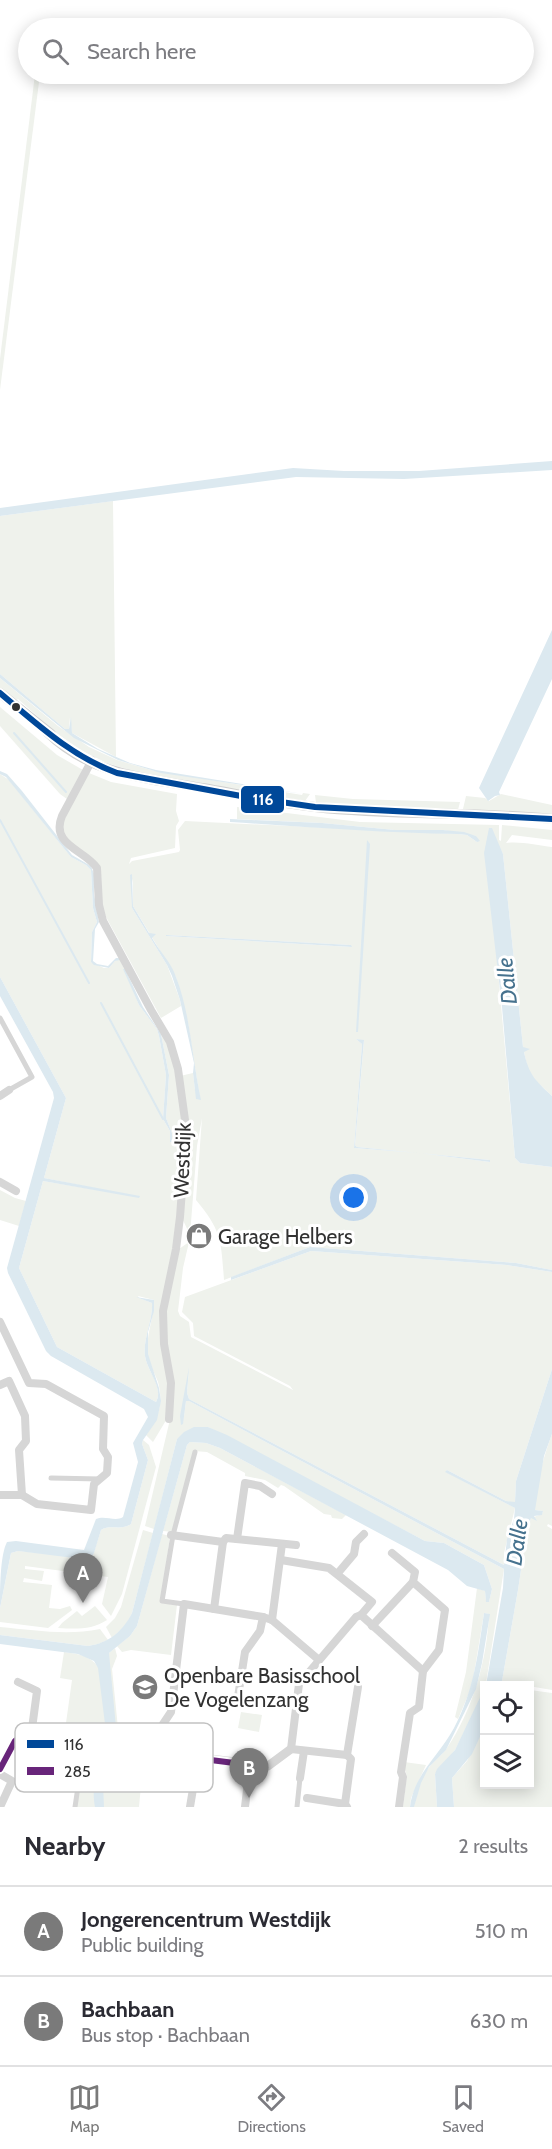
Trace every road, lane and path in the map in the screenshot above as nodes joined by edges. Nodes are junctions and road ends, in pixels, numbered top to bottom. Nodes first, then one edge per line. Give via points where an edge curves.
1 (0, 693) edge
2 (91, 761) junction
3 (552, 819) edge
4 (0, 1018) edge
5 (9, 1090) joint
6 (0, 1096) edge
7 (0, 1182) edge
8 (16, 1191) dead end
9 (0, 1322) edge
10 (29, 1383) junction
11 (0, 1385) edge
12 (14, 1392) junction
13 (169, 1419) dead end
14 (195, 1452) dead end
15 (51, 1478) dead end
16 (101, 1479) junction
17 (272, 1494) dead end
18 (0, 1495) edge
19 (21, 1495) junction
20 (364, 1534) dead end
21 (172, 1535) junction
22 (237, 1539) junction
23 (223, 1542) junction
24 (282, 1544) junction
25 (296, 1545) dead end
26 (392, 1553) dead end
27 (281, 1560) junction
28 (338, 1573) junction
29 (413, 1582) junction
30 (183, 1604) junction
31 (214, 1609) junction
32 (361, 1615) junction
33 (263, 1617) junction
34 (272, 1620) junction
35 (372, 1626) junction
36 (319, 1660) junction
37 (423, 1671) junction
38 (18, 1682) dead end
39 (358, 1687) dead end
40 (205, 1698) dead end
41 (33, 1723) edge
42 (164, 1723) edge
43 (15, 1741) edge
44 (291, 1749) junction
45 (304, 1751) junction
46 (347, 1755) junction
47 (213, 1761) edge
48 (250, 1766) junction
49 (0, 1769) edge
50 (0, 1774) edge
51 (300, 1778) joint
52 (77, 1792) edge
53 (192, 1792) edge
54 (307, 1798) dead end
55 (346, 1805) edge
56 (0, 1807) edge
57 (75, 1807) edge
58 (190, 1807) edge
59 (245, 1807) edge
60 (297, 1807) edge
61 (399, 1807) edge

1 - 2 main road via 47,732
2 - 3 main road via 117,773 314,807
2 - 13 street, Westdijk via 62,816 60,831 71,847 97,868 103,921 170,1042 184,1120 180,1217 163,1311 171,1383
4 - 5 street via 32,1077
5 - 6 street
7 - 8 street
9 - 10 street
10 - 12 street
10 - 16 street via 46,1384 104,1416 103,1449 108,1457 107,1473
11 - 12 street via 9,1381
12 - 19 street via 25,1416 26,1441 19,1450
14 - 21 street
15 - 16 street
16 - 19 street via 94,1484 91,1509 37,1504
17 - 22 street via 245,1483
18 - 19 street
20 - 28 street
21 - 23 street
21 - 30 street via 162,1601
22 - 23 street via 226,1538
22 - 24 street
23 - 31 street
24 - 25 street
24 - 27 street
26 - 29 street via 414,1572
27 - 28 street via 330,1568
27 - 34 street
28 - 32 street via 372,1602
29 - 35 street
29 - 37 street via 445,1610 440,1650
30 - 31 street
30 - 42 street via 171,1712
31 - 33 street
32 - 35 street
32 - 36 street
33 - 34 street
33 - 40 street via 260,1631 244,1652 237,1703
34 - 36 street
35 - 37 street
36 - 44 street via 299,1684
37 - 61 street via 419,1707 410,1713
38 - 41 street via 37,1691
39 - 46 street
43 - 49 street
44 - 45 street
44 - 48 street via 268,1766
45 - 46 street
45 - 51 street
46 - 55 street via 351,1759
47 - 48 street
48 - 59 street
50 - 56 street via 12,1781
51 - 60 street
52 - 57 street
53 - 58 street
54 - 55 street

